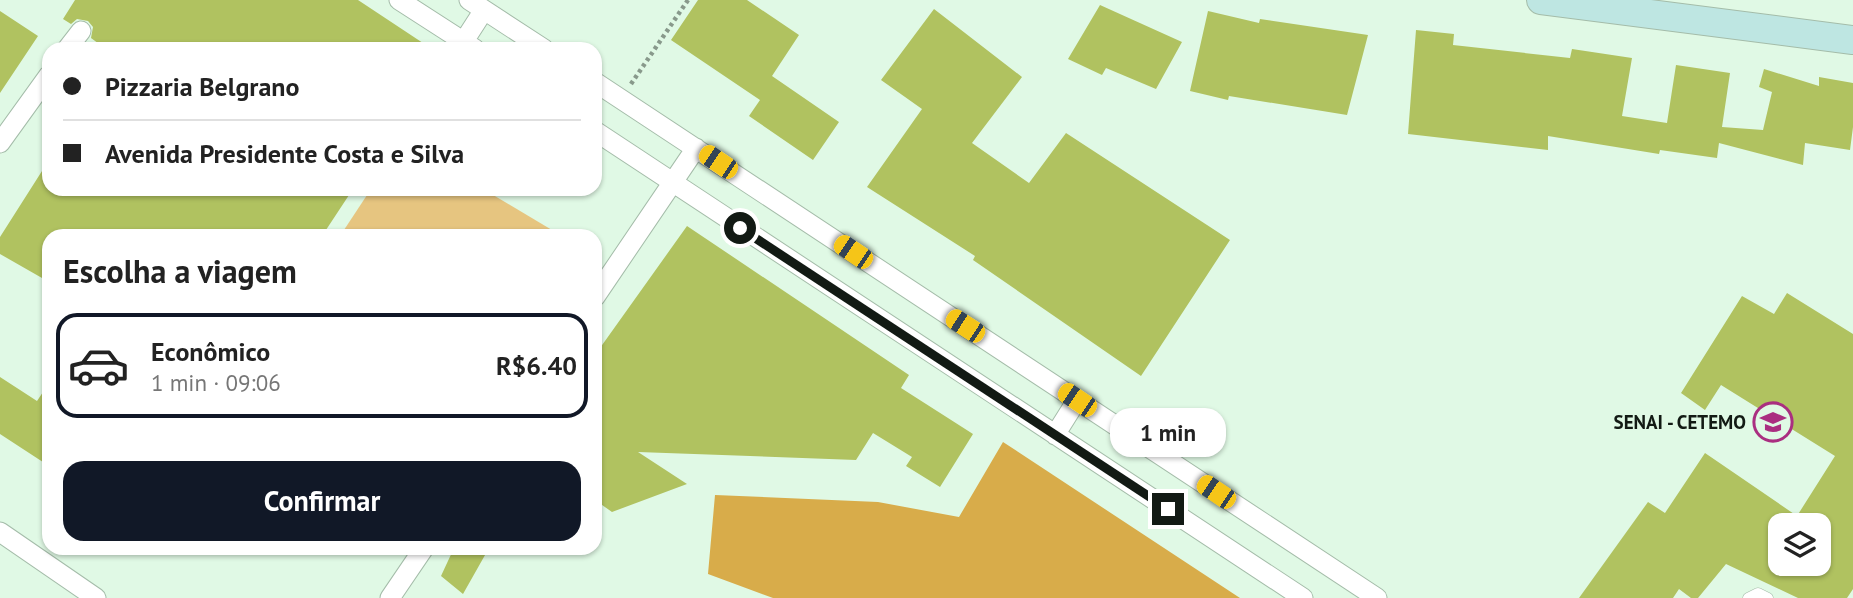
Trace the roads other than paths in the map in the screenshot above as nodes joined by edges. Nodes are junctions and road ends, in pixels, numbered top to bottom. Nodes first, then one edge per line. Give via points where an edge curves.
1 (399, 0) edge
2 (1541, 0) edge
3 (477, 5) edge
4 (81, 31) dead end
5 (1853, 40) edge
6 (73, 42) edge
7 (464, 42) edge
8 (470, 42) edge
9 (533, 42) edge
10 (42, 85) edge
11 (602, 87) edge
12 (602, 136) edge
13 (0, 143) edge
14 (696, 148) junction
15 (672, 183) junction
16 (602, 287) edge
17 (1077, 400) junction
18 (1055, 435) junction
19 (0, 532) edge
20 (419, 555) edge
21 (96, 598) edge
22 (390, 598) edge
23 (1303, 598) edge
24 (1377, 598) edge
25 (1748, 598) edge
26 (1768, 598) edge

1 - 7 street
2 - 5 main road
3 - 8 street
3 - 9 street
4 - 6 street
10 - 13 street
11 - 14 street
12 - 15 street
14 - 15 street
14 - 17 street
15 - 16 street
15 - 18 street
17 - 18 street
17 - 24 street
18 - 23 street
19 - 21 street
20 - 22 street
25 - 26 lane via 1758,593

